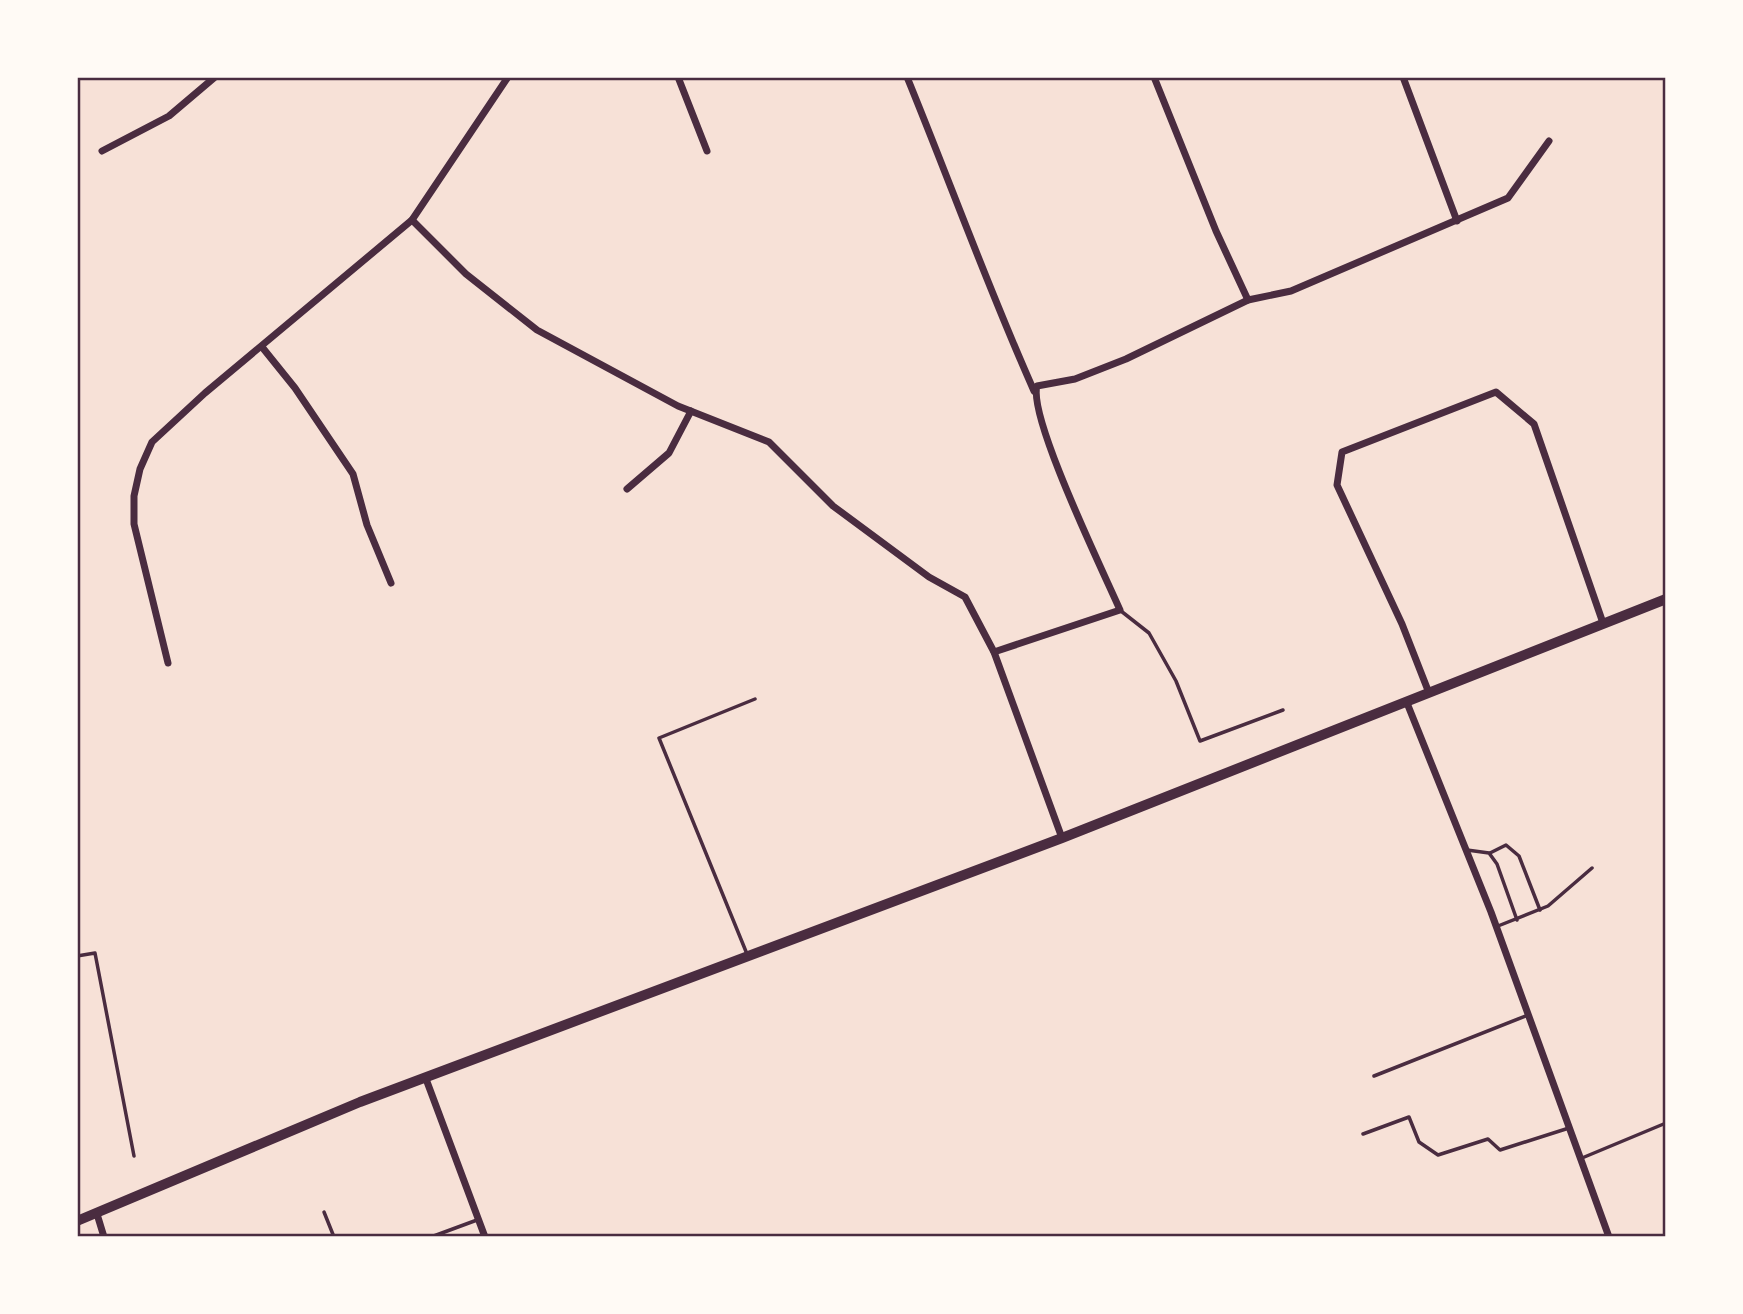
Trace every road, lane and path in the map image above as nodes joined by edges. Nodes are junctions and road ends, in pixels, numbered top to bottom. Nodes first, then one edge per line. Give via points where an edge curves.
1 (215, 77) edge
2 (508, 77) edge
3 (678, 77) edge
4 (907, 77) edge
5 (1154, 77) edge
6 (1403, 77) edge
7 (1549, 141) dead end
8 (102, 151) dead end
9 (707, 151) dead end
10 (412, 220) junction
11 (1457, 221) junction
12 (1248, 300) junction
13 (262, 347) junction
14 (1035, 392) junction
15 (691, 411) junction
16 (627, 489) dead end
17 (391, 583) dead end
18 (1666, 599) edge
19 (1120, 610) junction
20 (1603, 623) junction
21 (994, 653) junction
22 (168, 663) dead end
23 (1429, 694) junction
24 (755, 699) dead end
25 (1407, 703) junction
26 (1283, 710) dead end
27 (1062, 838) junction
28 (1466, 850) junction
29 (1489, 853) junction
30 (1592, 867) dead end
31 (1541, 910) junction
32 (1517, 920) junction
33 (1496, 927) junction
34 (77, 956) edge
35 (748, 956) junction
36 (1528, 1015) junction
37 (1374, 1076) dead end
38 (426, 1079) junction
39 (1666, 1123) edge
40 (1569, 1129) junction
41 (1363, 1134) dead end
42 (134, 1156) dead end
43 (1580, 1159) junction
44 (324, 1212) dead end
45 (97, 1214) junction
46 (479, 1219) junction
47 (77, 1221) edge
48 (104, 1237) edge
49 (334, 1237) edge
50 (431, 1237) edge
51 (485, 1237) edge
52 (1609, 1237) edge

1 - 8 street via 169,116
2 - 10 street
3 - 9 street
4 - 14 street via 997,309
5 - 12 street
6 - 11 street
7 - 11 street via 1508,198
10 - 13 street
10 - 15 street via 466,274 537,331
11 - 12 street via 1291,291
12 - 14 street via 1126,359 1075,379 1037,386
13 - 17 street via 353,474
13 - 22 street via 152,442 140,469 134,524
14 - 19 street via 1060,471
15 - 16 street via 668,453
15 - 21 street via 769,442 833,506 929,577 965,597
18 - 20 main road
19 - 21 street
19 - 26 lane via 1149,633 1176,681 1199,741
20 - 23 main road
20 - 23 street via 1534,424 1496,392 1373,439 1342,452 1337,485
21 - 27 street
23 - 25 main road
24 - 35 lane via 659,737
25 - 27 main road
25 - 28 street
27 - 35 main road
28 - 29 lane
28 - 33 street
29 - 31 lane via 1506,845 1519,856
29 - 32 lane
30 - 31 lane
31 - 32 lane
32 - 33 lane
33 - 36 street
34 - 42 lane via 95,953
35 - 38 main road
36 - 37 lane
36 - 40 street
38 - 45 main road via 360,1102
38 - 46 street
39 - 43 lane
40 - 41 lane via 1500,1150 1488,1139 1437,1155 1419,1142 1409,1117
40 - 43 street
43 - 52 street
44 - 49 lane
45 - 47 main road
45 - 48 street
46 - 50 lane
46 - 51 street

